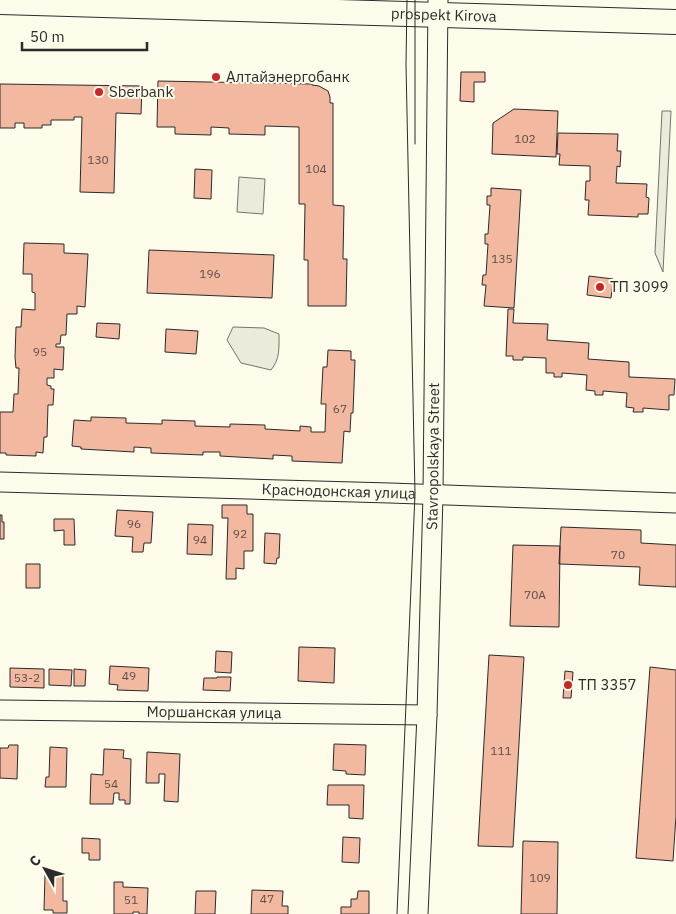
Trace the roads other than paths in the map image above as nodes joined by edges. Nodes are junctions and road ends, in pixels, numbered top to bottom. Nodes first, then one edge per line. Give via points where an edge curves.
1 (0, 2) edge
2 (438, 7) edge
3 (676, 22) edge
4 (0, 482) edge
5 (433, 494) junction
6 (676, 503) edge
7 (0, 710) edge
8 (427, 715) junction
9 (418, 914) edge

1 - 2 main road, prospekt Kirova
2 - 3 main road, prospekt Kirova
2 - 5 street, Stavropolskaya Street
4 - 5 street, Краснодонская улица
5 - 6 street, Краснодонская улица
5 - 8 street, Stavropolskaya Street
7 - 8 street, Моршанская улица
8 - 9 street, Stavropolskaya Street

